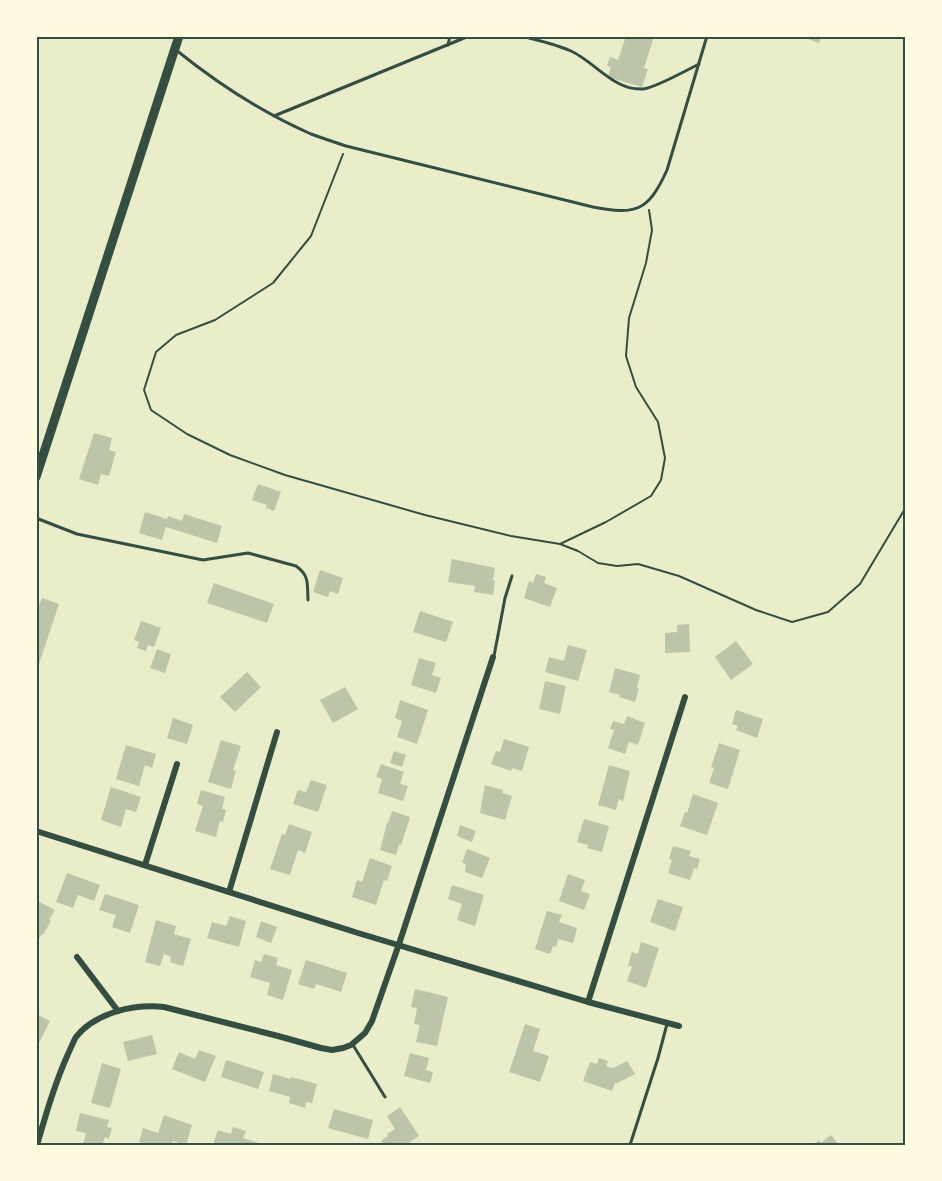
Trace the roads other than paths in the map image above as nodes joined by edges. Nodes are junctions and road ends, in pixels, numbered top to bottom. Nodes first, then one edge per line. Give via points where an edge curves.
1 (179, 36) edge
2 (450, 36) edge
3 (469, 36) edge
4 (521, 36) edge
5 (707, 36) edge
6 (448, 45) junction
7 (175, 49) junction
8 (699, 64) junction
9 (274, 116) junction
10 (36, 477) edge
11 (36, 518) edge
12 (512, 576) dead end
13 (308, 600) dead end
14 (494, 657) joint
15 (685, 697) dead end
16 (277, 732) dead end
17 (177, 764) dead end
18 (36, 831) edge
19 (145, 865) junction
20 (229, 892) junction
21 (399, 944) junction
22 (77, 957) dead end
23 (588, 1002) junction
24 (118, 1011) junction
25 (667, 1024) junction
26 (680, 1026) dead end
27 (352, 1044) junction
28 (385, 1098) dead end
29 (37, 1145) edge
30 (630, 1145) edge

1 - 7 main road
2 - 6 lane
3 - 6 lane
4 - 8 lane via 571,51 614,81 637,89 649,88
5 - 8 lane
6 - 9 lane
7 - 9 lane
7 - 10 main road
8 - 9 lane via 659,189 638,209 627,211 346,146
11 - 13 lane via 77,534 203,561 248,552 296,566 307,576
12 - 14 lane
14 - 21 street
15 - 23 street
16 - 20 street
17 - 19 street
18 - 19 street
19 - 20 street
20 - 21 street
21 - 23 street
21 - 27 street via 372,1022
22 - 24 street
23 - 25 street
24 - 27 street via 164,1007 321,1048 332,1050
24 - 29 street via 94,1021 75,1038
25 - 26 street
25 - 30 lane
27 - 28 lane

